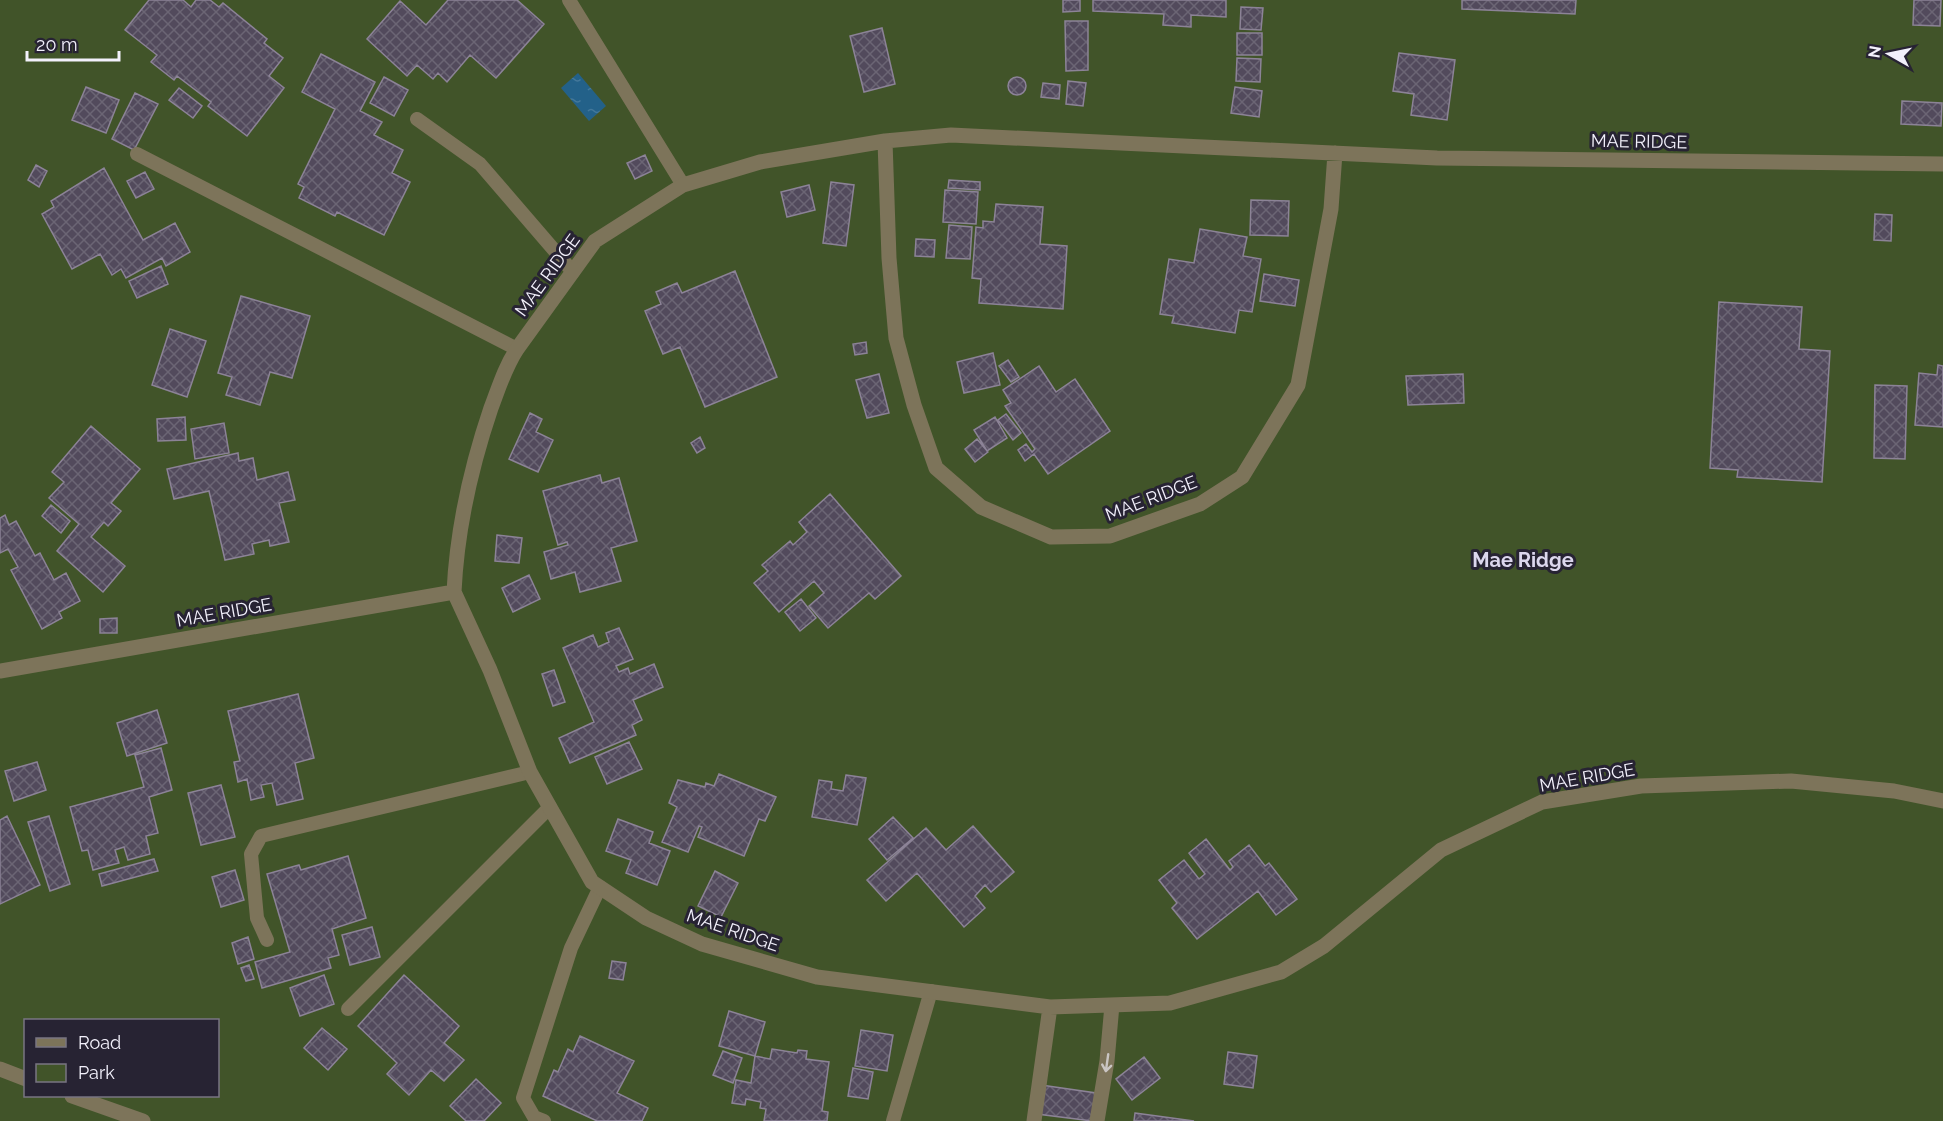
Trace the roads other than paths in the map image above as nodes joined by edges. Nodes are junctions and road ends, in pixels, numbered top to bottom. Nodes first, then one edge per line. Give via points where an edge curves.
1 (569, 0) edge
2 (417, 119) dead end
3 (885, 141) junction
4 (1335, 153) junction
5 (137, 154) dead end
6 (1943, 164) edge
7 (683, 184) junction
8 (573, 272) junction
9 (517, 349) junction
10 (454, 592) junction
11 (0, 671) edge
12 (530, 772) junction
13 (1943, 801) edge
14 (550, 807) junction
15 (600, 887) junction
16 (267, 940) dead end
17 (931, 991) junction
18 (1112, 1005) junction
19 (1050, 1007) junction
20 (348, 1009) dead end
21 (0, 1070) edge
22 (24, 1078) edge
23 (77, 1097) edge
24 (143, 1121) edge
25 (544, 1121) edge
26 (893, 1121) edge
27 (1034, 1121) edge
28 (1097, 1121) edge

1 - 7 lane
2 - 8 lane via 480,164
3 - 4 street, MAE RIDGE via 951,135
3 - 4 street, MAE RIDGE via 896,338 936,468 981,507 1051,537 1110,536 1200,504 1242,477 1298,385 1331,209
3 - 7 street, MAE RIDGE via 760,162
4 - 6 street, MAE RIDGE via 1437,158
5 - 9 lane
7 - 8 street, MAE RIDGE via 595,241
8 - 9 street, MAE RIDGE
9 - 10 street, MAE RIDGE via 506,365 474,457 456,558
10 - 11 street, MAE RIDGE
10 - 12 street, MAE RIDGE
12 - 14 street, MAE RIDGE
12 - 16 lane via 261,836 251,854 257,918
13 - 18 street, MAE RIDGE via 1894,790 1791,781 1641,786 1542,802 1441,850 1324,946 1281,972 1170,1003
14 - 15 street, MAE RIDGE via 592,882
14 - 20 lane
15 - 17 street, MAE RIDGE via 646,918 702,944 817,977
15 - 25 lane via 571,948 523,1098 534,1117
17 - 19 street, MAE RIDGE
17 - 26 lane
18 - 19 street, MAE RIDGE
18 -> 28 street
19 - 27 street
21 - 22 street
23 - 24 street

